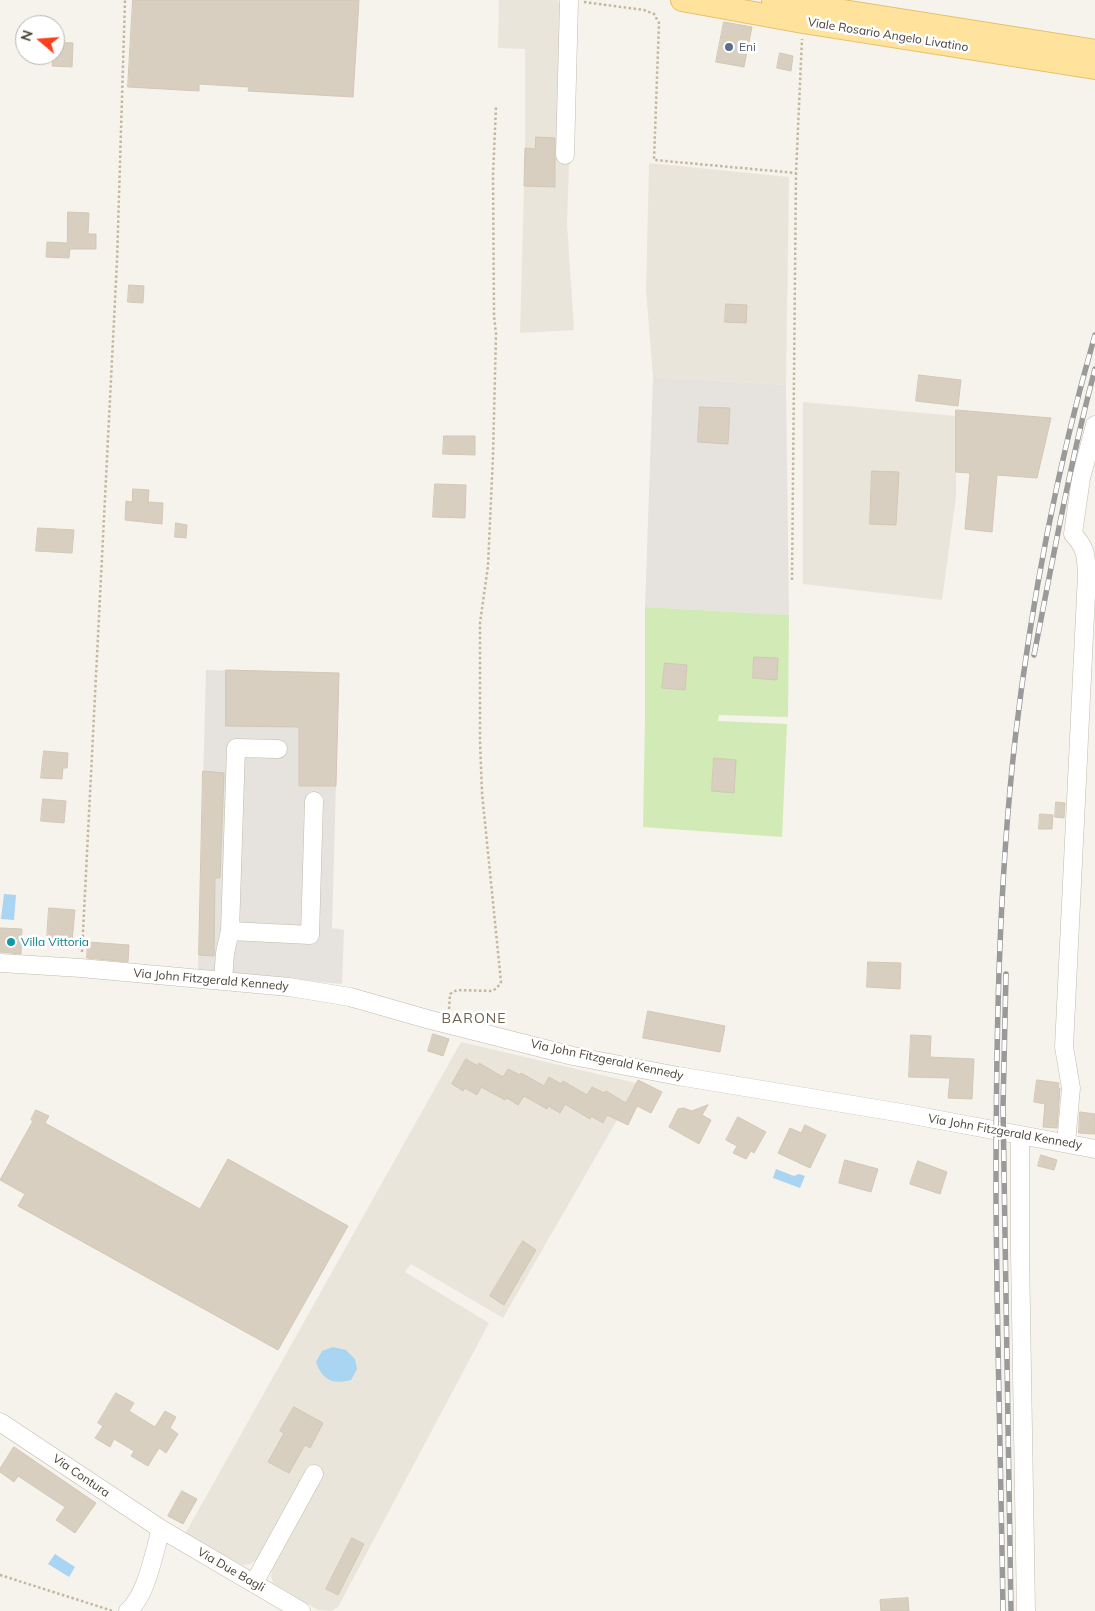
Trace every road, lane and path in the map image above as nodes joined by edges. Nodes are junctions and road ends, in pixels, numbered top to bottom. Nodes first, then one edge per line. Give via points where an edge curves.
1 (124, 0) edge
2 (569, 0) edge
3 (682, 0) edge
4 (773, 0) edge
5 (803, 22) junction
6 (1095, 51) edge
7 (1095, 68) edge
8 (496, 107) dead end
9 (565, 156) dead end
10 (796, 173) junction
11 (1095, 425) edge
12 (792, 580) dead end
13 (278, 749) dead end
14 (314, 802) dead end
15 (230, 931) junction
16 (0, 963) edge
17 (81, 968) junction
18 (223, 981) junction
19 (450, 1025) junction
20 (1020, 1135) junction
21 (1066, 1143) junction
22 (1095, 1149) edge
23 (0, 1422) edge
24 (314, 1474) dead end
25 (161, 1529) junction
26 (0, 1575) edge
27 (254, 1583) junction
28 (114, 1611) edge
29 (128, 1611) edge
30 (301, 1611) edge
31 (1026, 1611) edge

1 - 17 path via 117,261
2 - 9 street
2 - 10 path via 644,10 654,14 659,23 654,160
3 - 5 main road, Viale Rosario Angelo Livatino
4 - 6 main road, Viale Rosario Angelo Livatino
5 - 7 main road, Viale Rosario Angelo Livatino
5 - 10 path
8 - 19 path via 493,456 488,566 480,623 480,741 482,793 501,982 492,991 457,990 450,994
10 - 12 path
11 - 21 street via 1081,478 1072,534 1082,544 1087,574 1064,1047 1071,1088
13 - 15 street via 236,748
14 - 15 street via 310,935
15 - 18 street
16 - 17 street, Via John Fitzgerald Kennedy
17 - 18 street, Via John Fitzgerald Kennedy
18 - 19 street, Via John Fitzgerald Kennedy via 350,997
19 - 20 street, Via John Fitzgerald Kennedy via 592,1060
20 - 21 street, Via John Fitzgerald Kennedy
20 - 31 street
21 - 22 street, Via John Fitzgerald Kennedy
23 - 25 street, Via Contura
24 - 27 street
25 - 27 street, Via Due Bagli
25 - 29 street via 144,1586
26 - 28 path
27 - 30 street, Via Due Bagli

